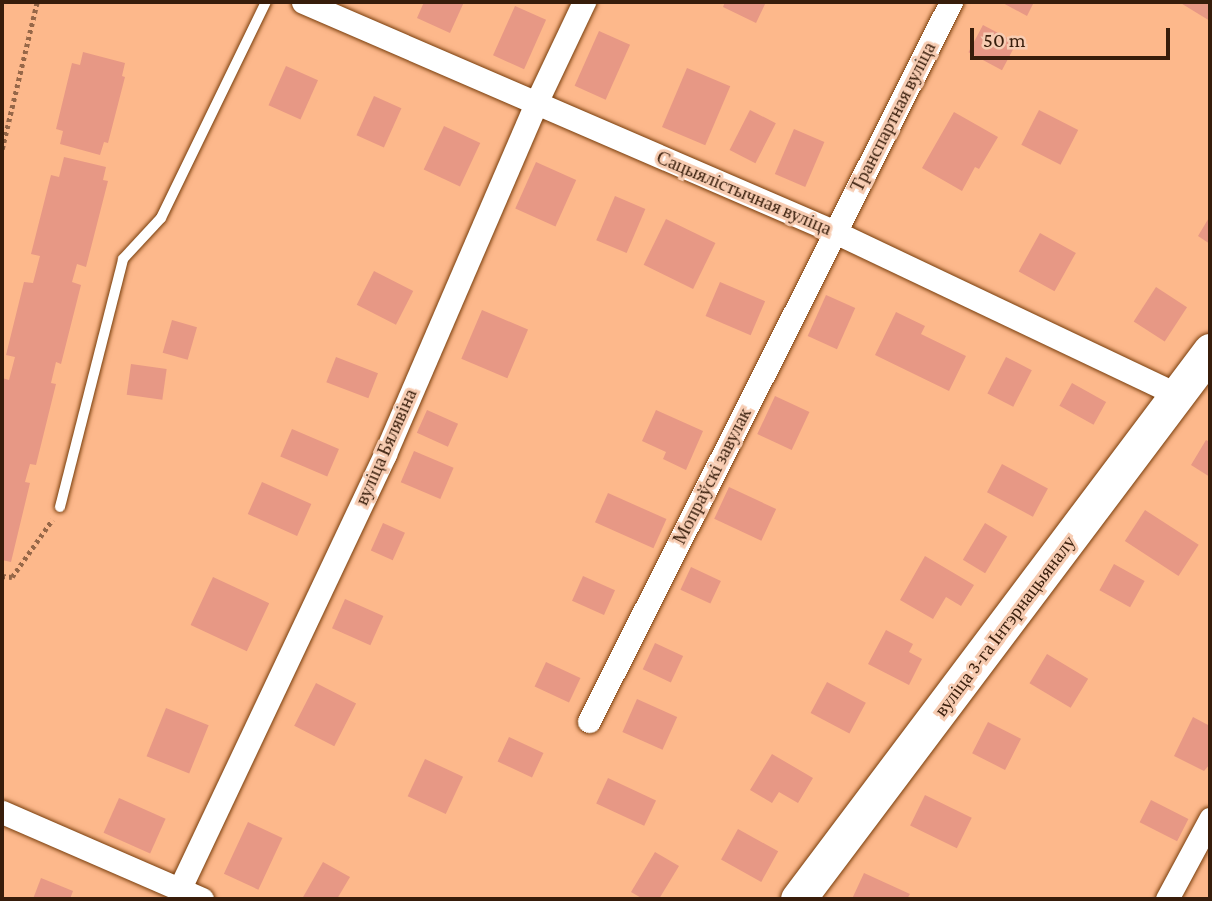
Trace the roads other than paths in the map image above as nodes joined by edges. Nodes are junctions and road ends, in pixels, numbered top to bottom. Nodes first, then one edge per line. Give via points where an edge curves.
1 (266, 2) edge
2 (303, 2) edge
3 (584, 2) edge
4 (951, 2) edge
5 (334, 8) edge
6 (536, 103) junction
7 (835, 232) junction
8 (1210, 351) edge
9 (1180, 396) junction
10 (60, 507) road end
11 (589, 721) dead end
12 (2, 812) edge
13 (1210, 819) edge
14 (180, 888) junction
15 (202, 899) edge
16 (798, 899) edge
17 (1167, 899) edge

1 - 10 lane via 161,218 123,259
2 - 5 street, Сацыялістычная вуліца
3 - 6 street, вуліца Бялявіна
4 - 7 street, Транспартная вуліца
5 - 6 street, Сацыялістычная вуліца
6 - 7 street, Сацыялістычная вуліца
6 - 14 street, вуліца Бялявіна via 385,454
7 - 9 street, Сацыялістычная вуліца
7 - 11 street, Мопраўскі завулак
8 - 9 main road, вуліца 3-га Інтэрнацыяналу
9 - 16 main road, вуліца 3-га Інтэрнацыяналу
12 - 14 street
13 - 17 street
14 - 15 street

